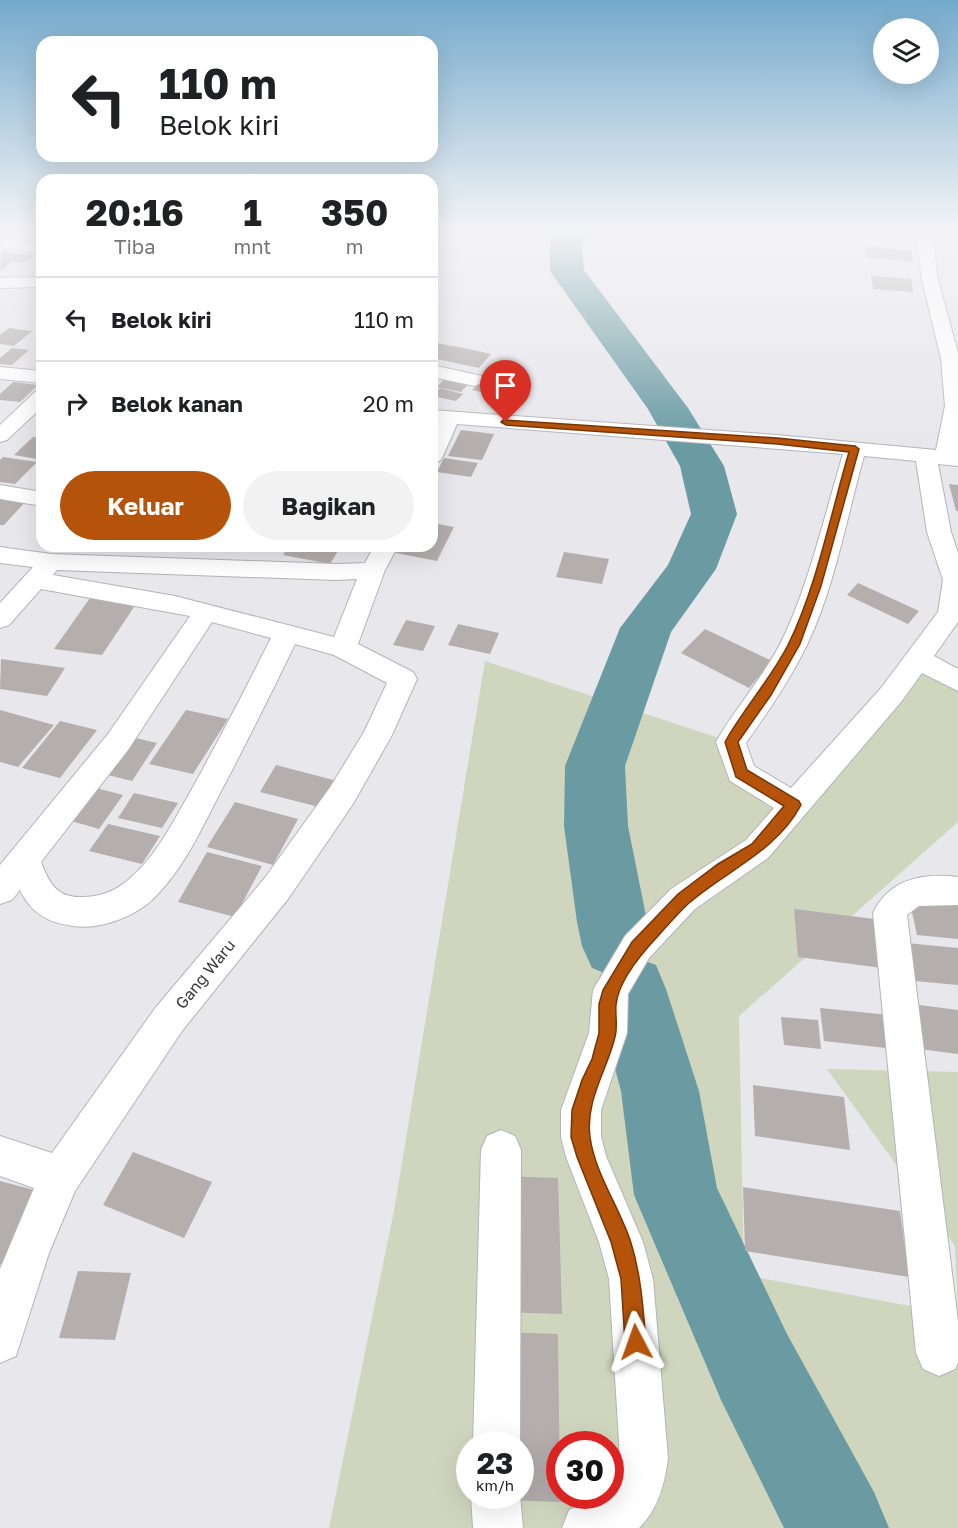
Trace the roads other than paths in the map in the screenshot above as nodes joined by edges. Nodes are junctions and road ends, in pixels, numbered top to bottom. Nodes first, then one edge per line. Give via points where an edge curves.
1 (935, 299) edge
2 (438, 371) edge
3 (0, 373) edge
4 (36, 376) edge
5 (475, 380) dead end
6 (36, 402) edge
7 (441, 417) edge
8 (0, 436) edge
9 (855, 449) junction
10 (944, 457) edge
11 (0, 492) edge
12 (36, 497) edge
13 (383, 552) edge
14 (0, 555) edge
15 (50, 563) edge
16 (373, 570) junction
17 (206, 612) junction
18 (0, 619) edge
19 (287, 633) junction
20 (343, 648) junction
21 (918, 659) junction
22 (958, 681) edge
23 (794, 805) junction
24 (12, 857) edge
25 (0, 890) edge
26 (958, 891) edge
27 (501, 1150) dead end
28 (0, 1156) edge
29 (60, 1176) junction
30 (0, 1341) edge
31 (939, 1353) dead end
32 (497, 1431) edge
33 (497, 1509) edge
34 (498, 1528) edge
35 (587, 1528) edge

1 - 10 street via 950,359 955,406
2 - 5 street
3 - 4 street
6 - 8 street
7 - 9 street
9 - 10 street
9 - 23 street via 794,644 767,692 731,742 741,773
10 - 21 street via 939,532 955,580 951,613
11 - 12 street
13 - 16 street
14 - 15 street
15 - 16 street
15 - 17 street
15 - 18 street
16 - 20 street
17 - 19 street
17 - 24 street via 118,742
19 - 20 street
19 - 24 street via 196,810 163,864 139,891 117,905 90,913 65,911 50,906 36,894
20 - 29 street, Gang Waru via 403,679 377,735 342,795 276,889 169,1019
21 - 22 street
21 - 23 street
23 - 35 street via 757,849 683,899 637,947 611,990 608,1033 581,1110 580,1137 621,1242 631,1279 644,1458 640,1486 631,1504
24 - 25 street
26 - 31 street via 908,894 894,903 890,913
27 - 32 street
28 - 29 street
29 - 30 street, Gang Waru via 27,1253
33 - 34 street

